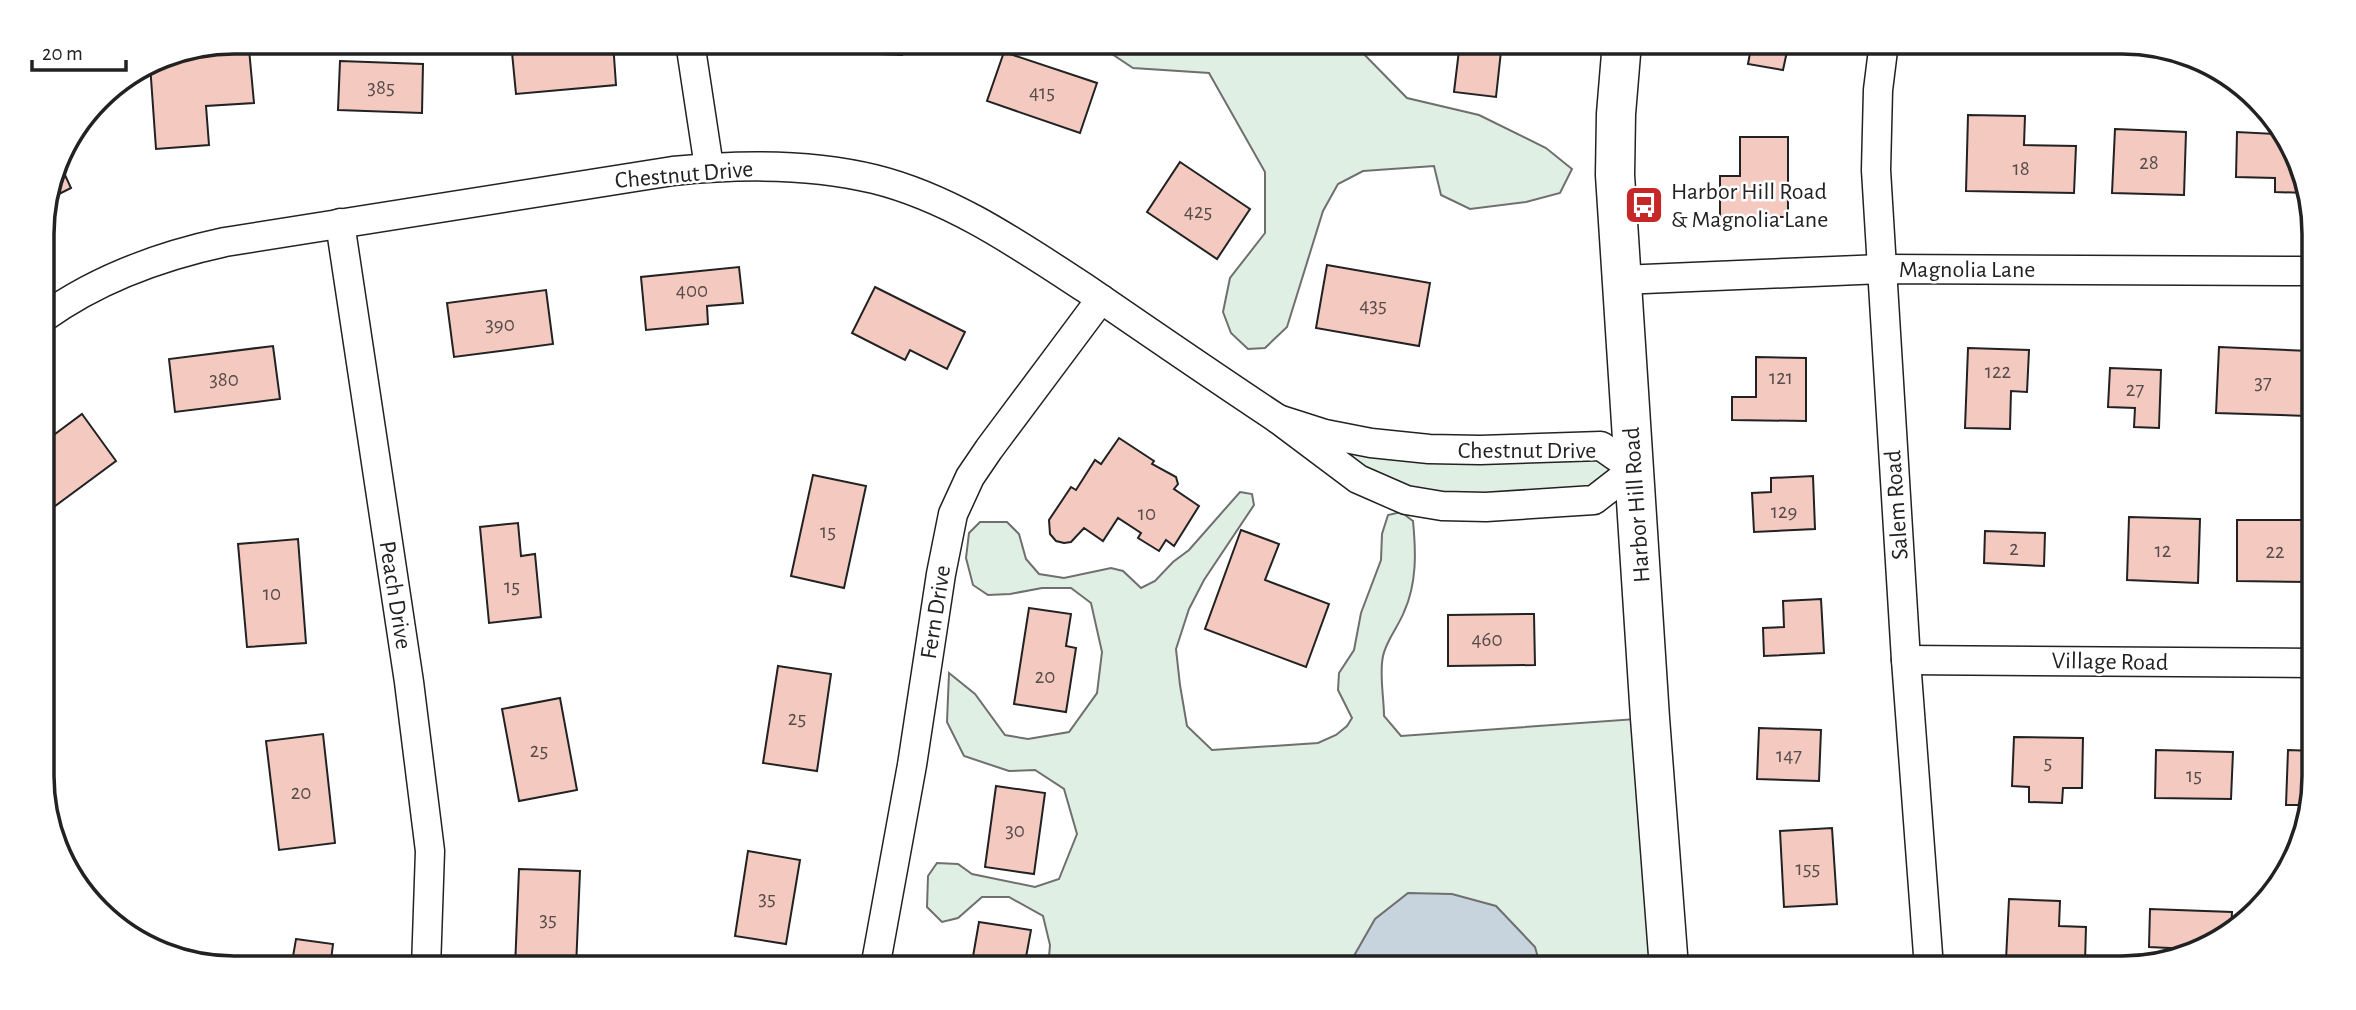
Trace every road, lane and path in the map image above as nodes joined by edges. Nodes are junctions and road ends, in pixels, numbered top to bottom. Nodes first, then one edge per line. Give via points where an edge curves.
1 (692, 54) edge
2 (1621, 54) edge
3 (1883, 54) edge
4 (709, 167) junction
5 (340, 223) junction
6 (1882, 269) junction
7 (2302, 271) edge
8 (1621, 280) junction
9 (1101, 299) junction
10 (55, 311) edge
11 (1278, 419) junction
12 (1634, 469) junction
13 (1906, 660) junction
14 (2302, 663) edge
15 (1668, 955) edge
16 (1928, 955) edge
17 (426, 956) edge
18 (877, 956) edge

1 - 4 street
2 - 8 street, Harbor Hill Road via 1615,139
3 - 6 street, Salem Road via 1877,122
4 - 5 street, Chestnut Drive
4 - 9 street, Chestnut Drive via 779,167 876,180 976,220
5 - 10 street, Chestnut Drive via 225,242 144,263
5 - 17 street, Peach Drive via 430,851
6 - 7 street, Magnolia Lane
6 - 8 street, Magnolia Lane
6 - 13 street, Salem Road
8 - 12 street, Harbor Hill Road
9 - 11 street, Chestnut Drive
9 - 18 street, Fern Drive via 989,449 953,514
11 - 12 street, Chestnut Drive via 1325,434 1429,449 1601,446
11 - 12 street, Chestnut Drive via 1358,479 1406,500 1442,506 1486,508 1594,500
12 - 15 street, Harbor Hill Road
13 - 14 street, Village Road
13 - 16 street, Salem Road

